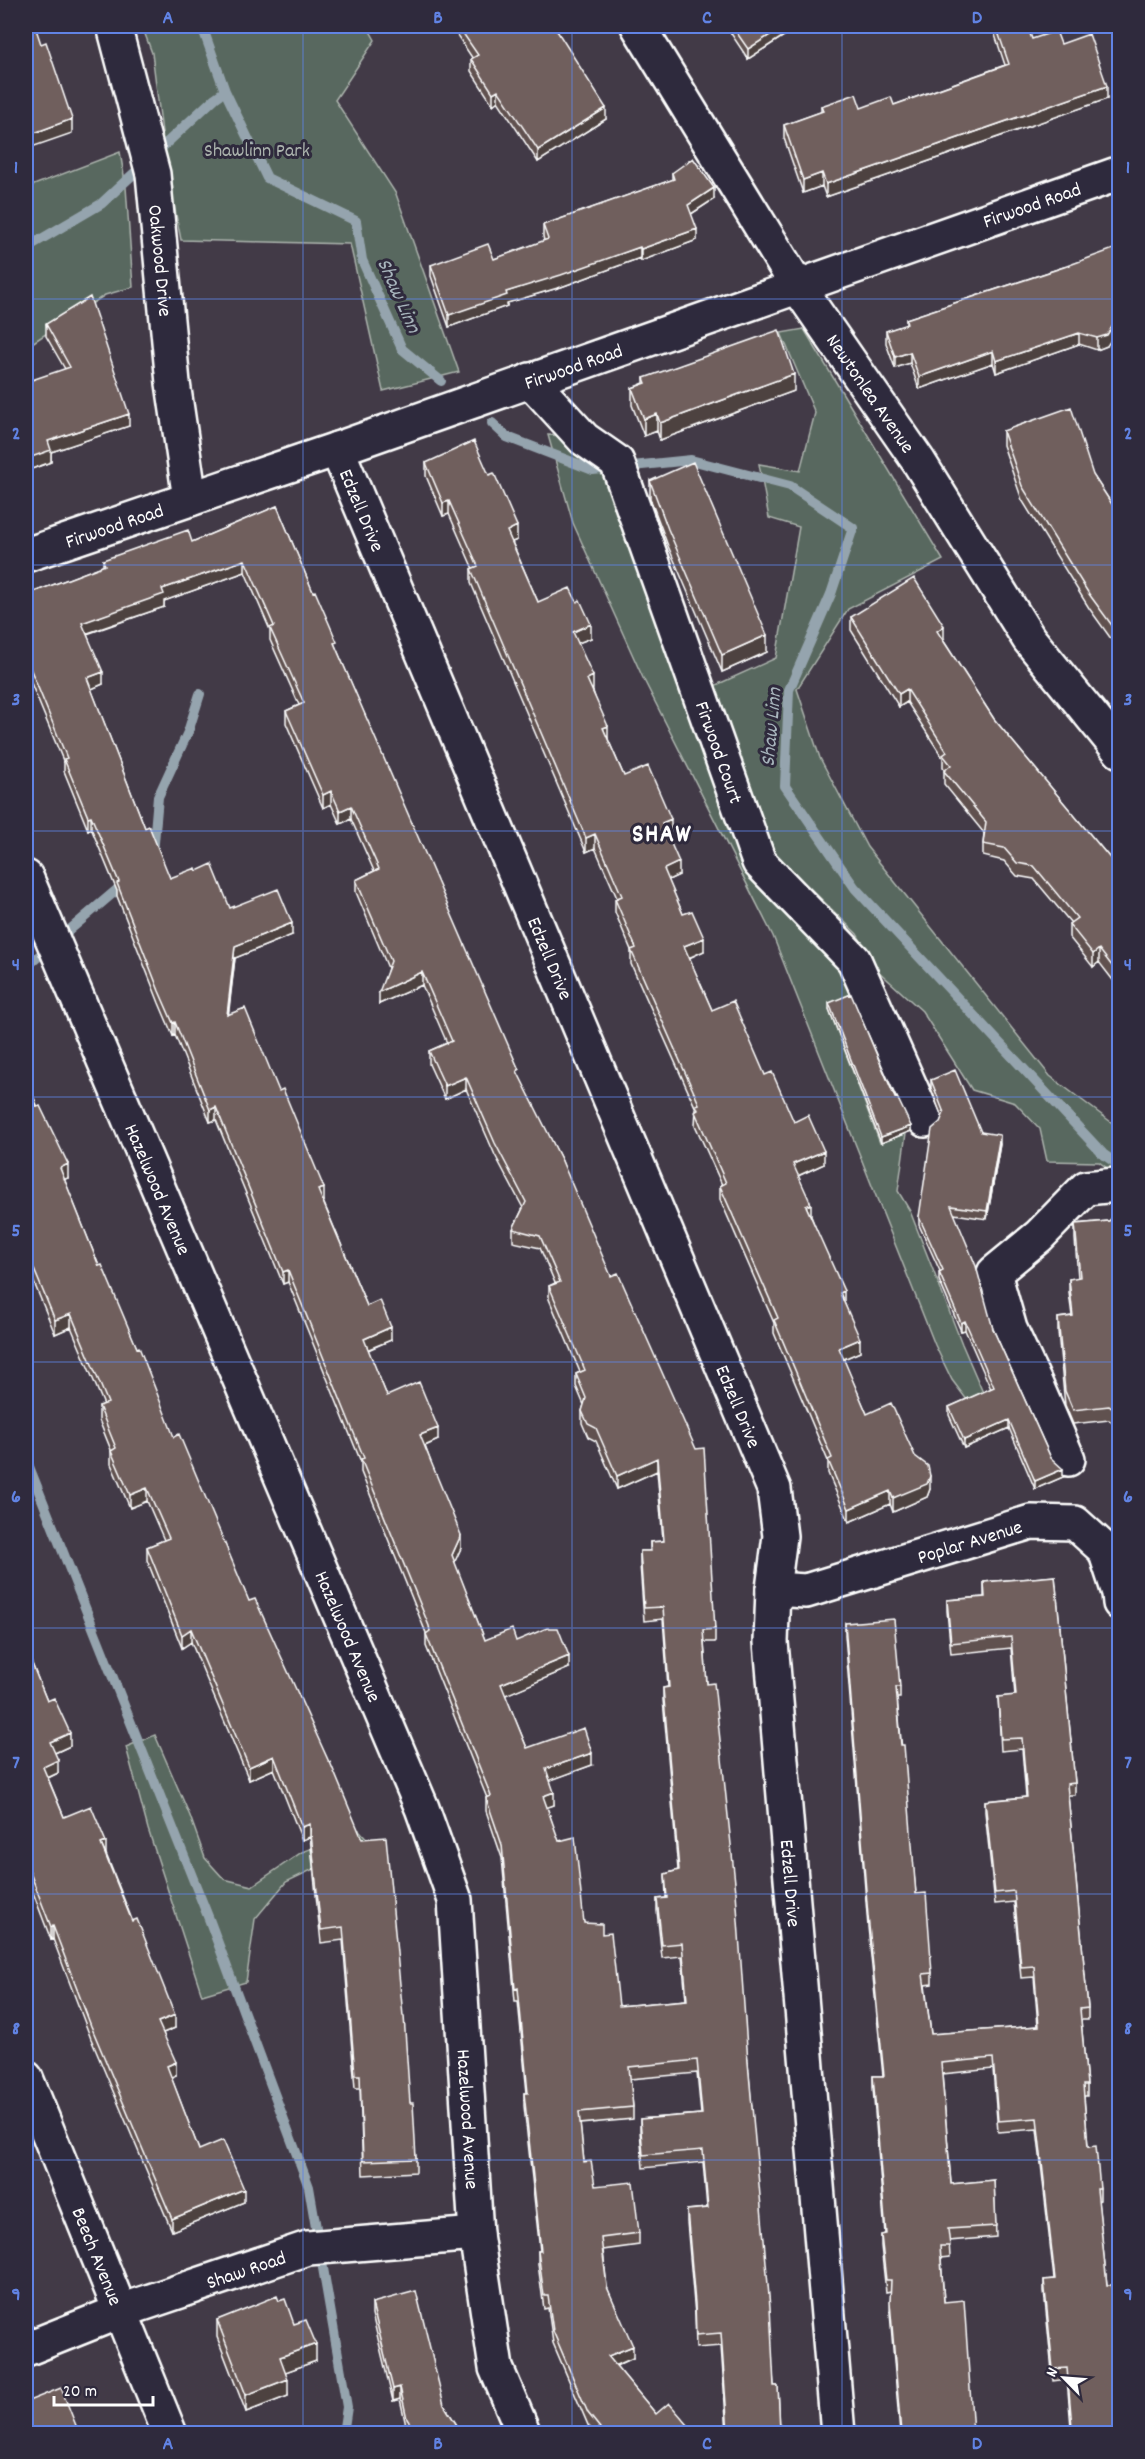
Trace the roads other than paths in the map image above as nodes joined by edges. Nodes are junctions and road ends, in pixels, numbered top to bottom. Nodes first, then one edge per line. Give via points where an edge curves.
1 (114, 26) edge
2 (638, 26) edge
3 (1119, 173) edge
4 (798, 287) junction
5 (530, 380) junction
6 (337, 449) junction
7 (190, 499) junction
8 (26, 555) edge
9 (1119, 751) edge
10 (26, 877) edge
11 (925, 1120) dead end
12 (1119, 1187) edge
13 (1068, 1458) dead end
14 (773, 1589) junction
15 (1119, 1603) edge
16 (26, 2078) edge
17 (476, 2234) junction
18 (121, 2311) junction
19 (26, 2349) edge
20 (171, 2433) edge
21 (524, 2433) edge
22 (838, 2433) edge

1 - 7 street, Oakwood Drive via 153,174 173,383
2 - 4 street, Newtonlea Avenue
3 - 4 street, Firwood Road
4 - 5 street, Firwood Road
4 - 9 street, Newtonlea Avenue via 920,462 1029,639
5 - 6 street, Firwood Road
5 - 11 street, Firwood Court via 584,439 617,462 759,862 854,960
6 - 7 street, Firwood Road
6 - 14 street, Edzell Drive via 774,1489 780,1536
7 - 8 street, Firwood Road
10 - 17 street, Hazelwood Avenue via 422,1808 455,1900
12 - 13 street via 1086,1188 1040,1236 994,1273 1010,1329
14 - 15 street, Poplar Avenue via 806,1591 1031,1522 1075,1523 1105,1550
14 - 22 street, Edzell Drive via 771,1642
16 - 18 street, Beech Avenue
17 - 18 street, Shaw Road via 308,2248
17 - 21 street, Hazelwood Avenue via 496,2368
18 - 19 street, Shaw Road
18 - 20 street, Beech Avenue

